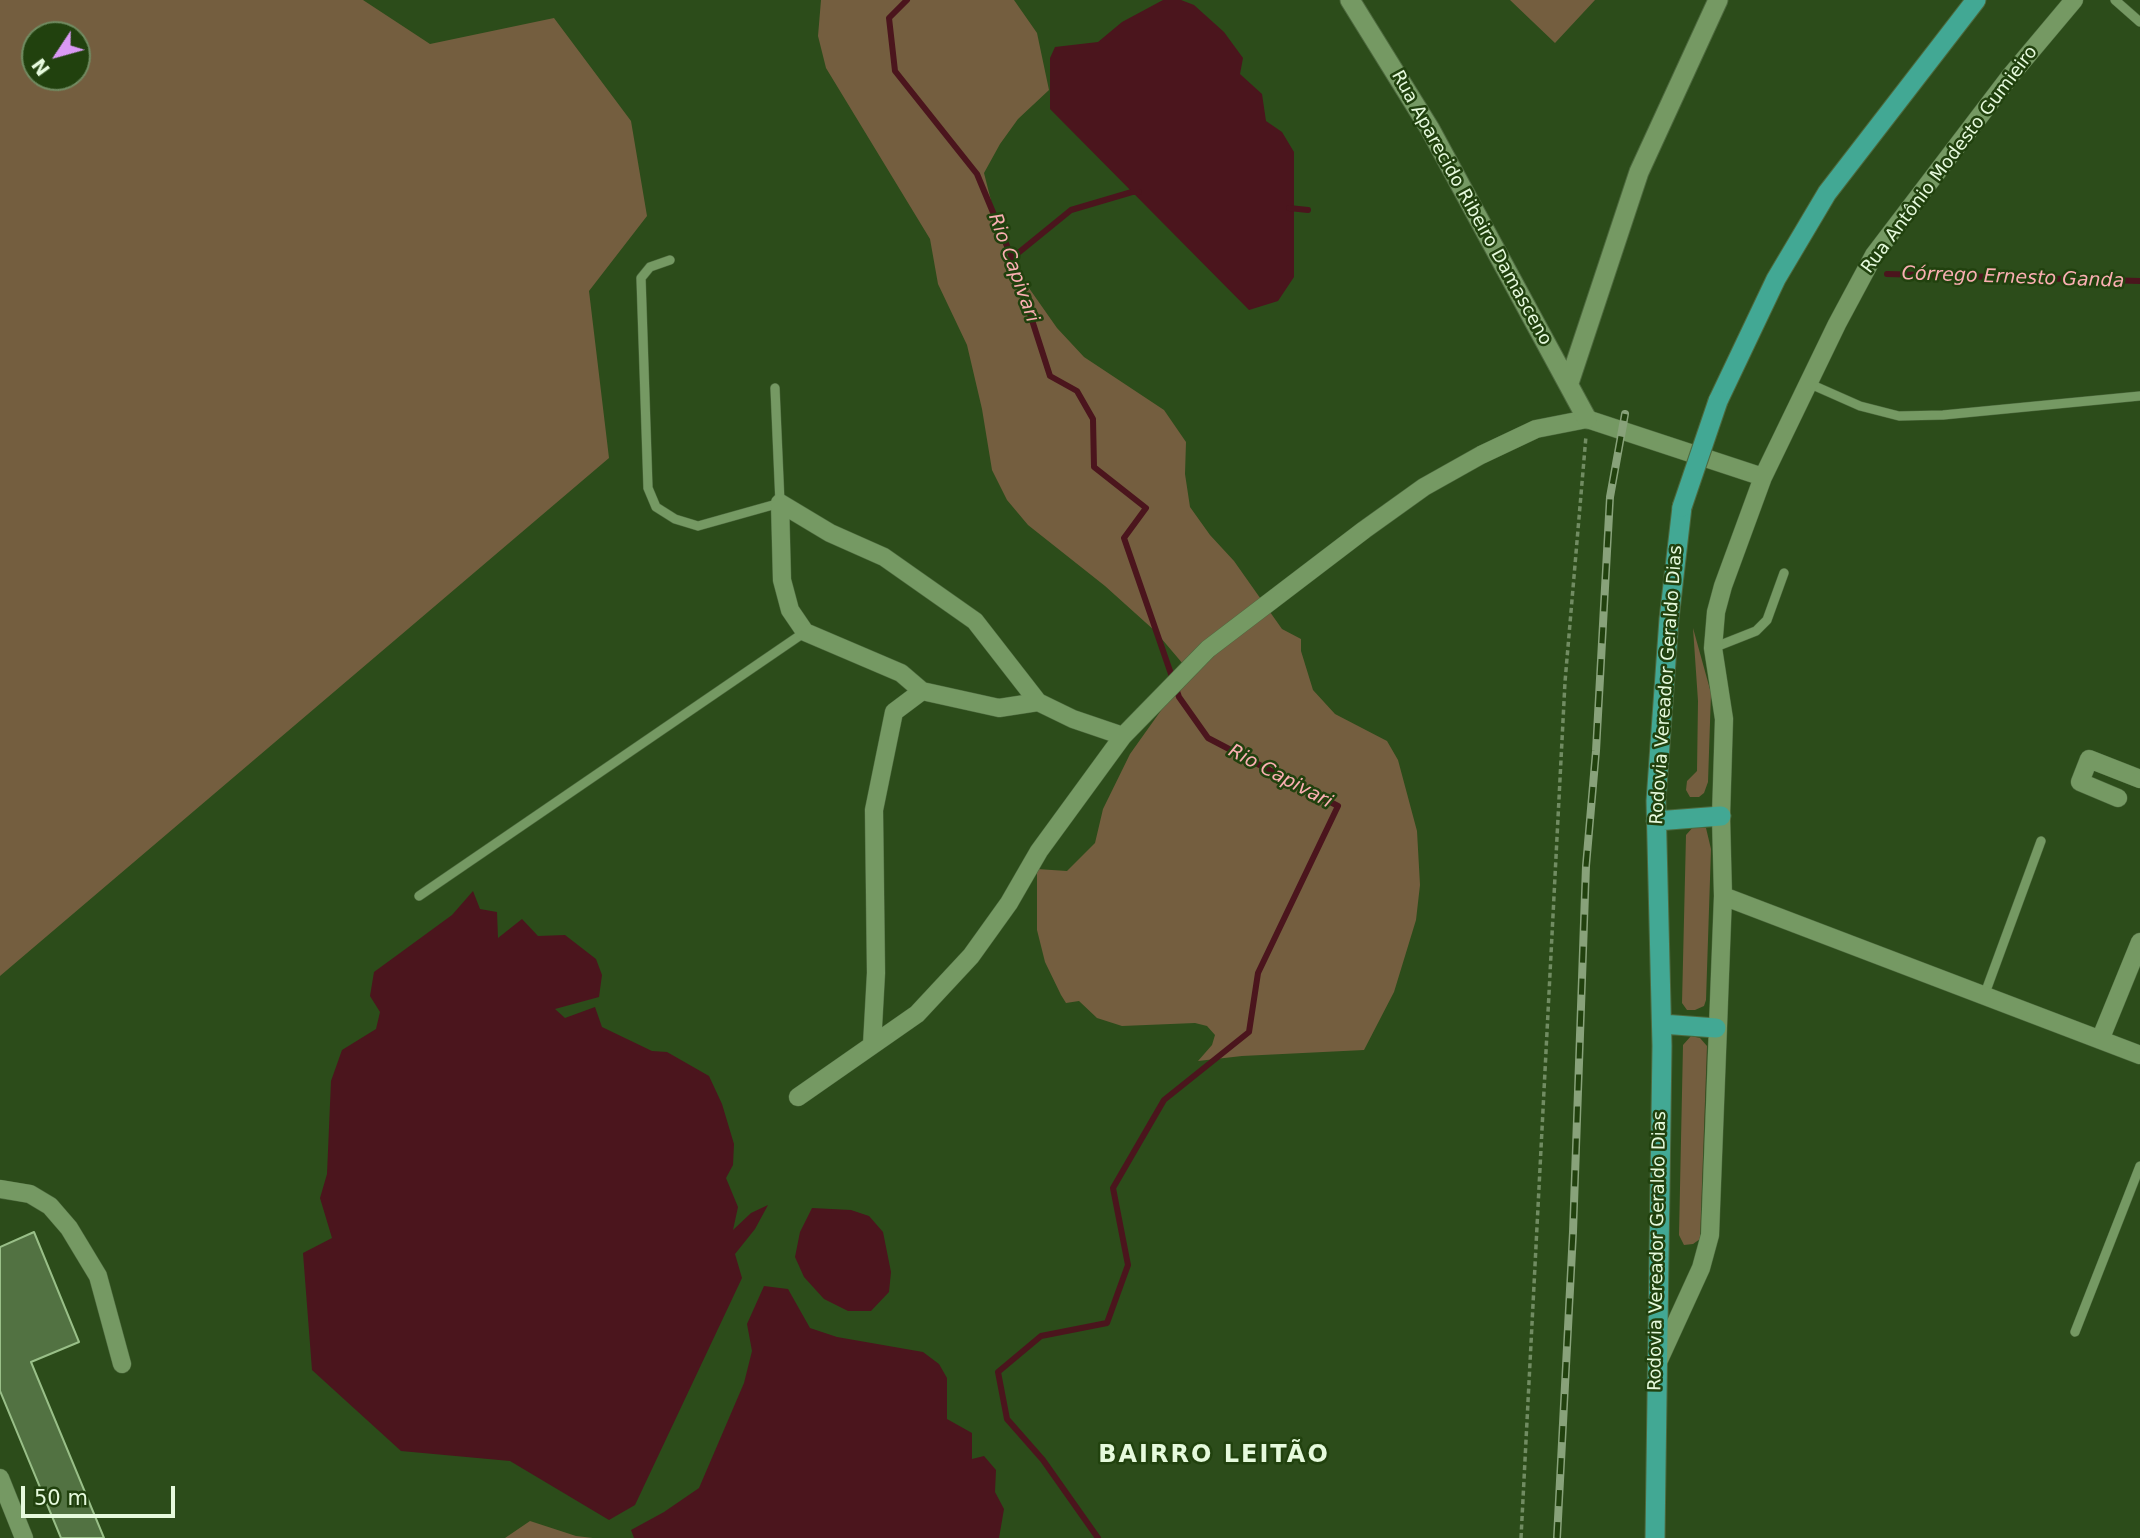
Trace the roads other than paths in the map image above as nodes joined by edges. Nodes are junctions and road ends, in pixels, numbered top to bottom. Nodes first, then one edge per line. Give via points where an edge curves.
1 (1350, 0) edge
2 (1718, 0) edge
3 (1976, 0) edge
4 (2074, 0) edge
5 (2115, 0) edge
6 (2140, 22) edge
7 (670, 261) dead end
8 (1569, 383) junction
9 (1808, 383) junction
10 (775, 388) dead end
11 (2140, 396) edge
12 (1593, 421) junction
13 (1763, 477) junction
14 (780, 503) junction
15 (1784, 573) dead end
16 (805, 632) junction
17 (1713, 648) junction
18 (922, 691) junction
19 (1038, 702) junction
20 (1123, 736) junction
21 (2140, 779) edge
22 (2118, 798) dead end
23 (1721, 816) junction
24 (1656, 821) junction
25 (2041, 841) dead end
26 (419, 896) dead end
27 (1723, 896) junction
28 (2140, 942) edge
29 (1984, 996) junction
30 (1662, 1024) junction
31 (1716, 1028) junction
32 (2100, 1040) junction
33 (872, 1045) junction
34 (2140, 1055) edge
35 (798, 1097) dead end
36 (2140, 1166) edge
37 (0, 1189) edge
38 (2075, 1332) dead end
39 (122, 1364) dead end
40 (1657, 1364) junction
41 (0, 1478) edge
42 (24, 1538) edge
43 (1655, 1538) edge

1 - 8 street, Rua Aparecido Ribeiro Damasceno via 1430,129
2 - 8 street via 1639,172
3 - 24 main road, Rodovia Vereador Geraldo Dias, bridge via 1827,193 1776,279 1718,401 1682,507 1669,619
4 - 9 street, Rua Antônio Modesto Gumieiro via 1874,255
5 - 6 lane
7 - 14 lane via 650,267 642,278 648,488 656,507 675,520 698,526
8 - 12 street, Rua Aparecido Ribeiro Damasceno
9 - 11 lane via 1860,406 1899,416
9 - 13 street, Rua Antônio Modesto Gumieiro
10 - 14 lane
12 - 13 street
12 - 20 street via 1536,429 1424,487 1208,649
13 - 17 street, Rua Antônio Modesto Gumieiro via 1723,586
14 - 16 street via 782,580 790,610
14 - 19 street via 830,533 884,556 975,621
15 - 17 lane via 1767,620 1756,631
16 - 18 street via 901,673
16 - 26 lane
17 - 23 street, Rua Antônio Modesto Gumieiro via 1724,719
18 - 19 street via 999,708
18 - 33 street via 894,712 874,810
19 - 20 street
20 - 33 street via 1039,851 971,956 917,1014
21 - 22 street via 2089,759 2080,782
23 - 24 main road
23 - 27 street, Rua Antônio Modesto Gumieiro
24 - 30 main road, Rodovia Vereador Geraldo Dias
25 - 29 lane
27 - 29 street
27 - 31 street, Rua Antônio Modesto Gumieiro
28 - 32 street
29 - 32 street
30 - 31 main road
30 - 40 main road, Rodovia Vereador Geraldo Dias
31 - 40 street, Rua Antônio Modesto Gumieiro via 1710,1235 1701,1268
32 - 34 street
33 - 35 street
36 - 38 lane
37 - 39 street via 30,1194 50,1206 69,1228 98,1276
40 - 43 main road, Rodovia Vereador Geraldo Dias
41 - 42 street

